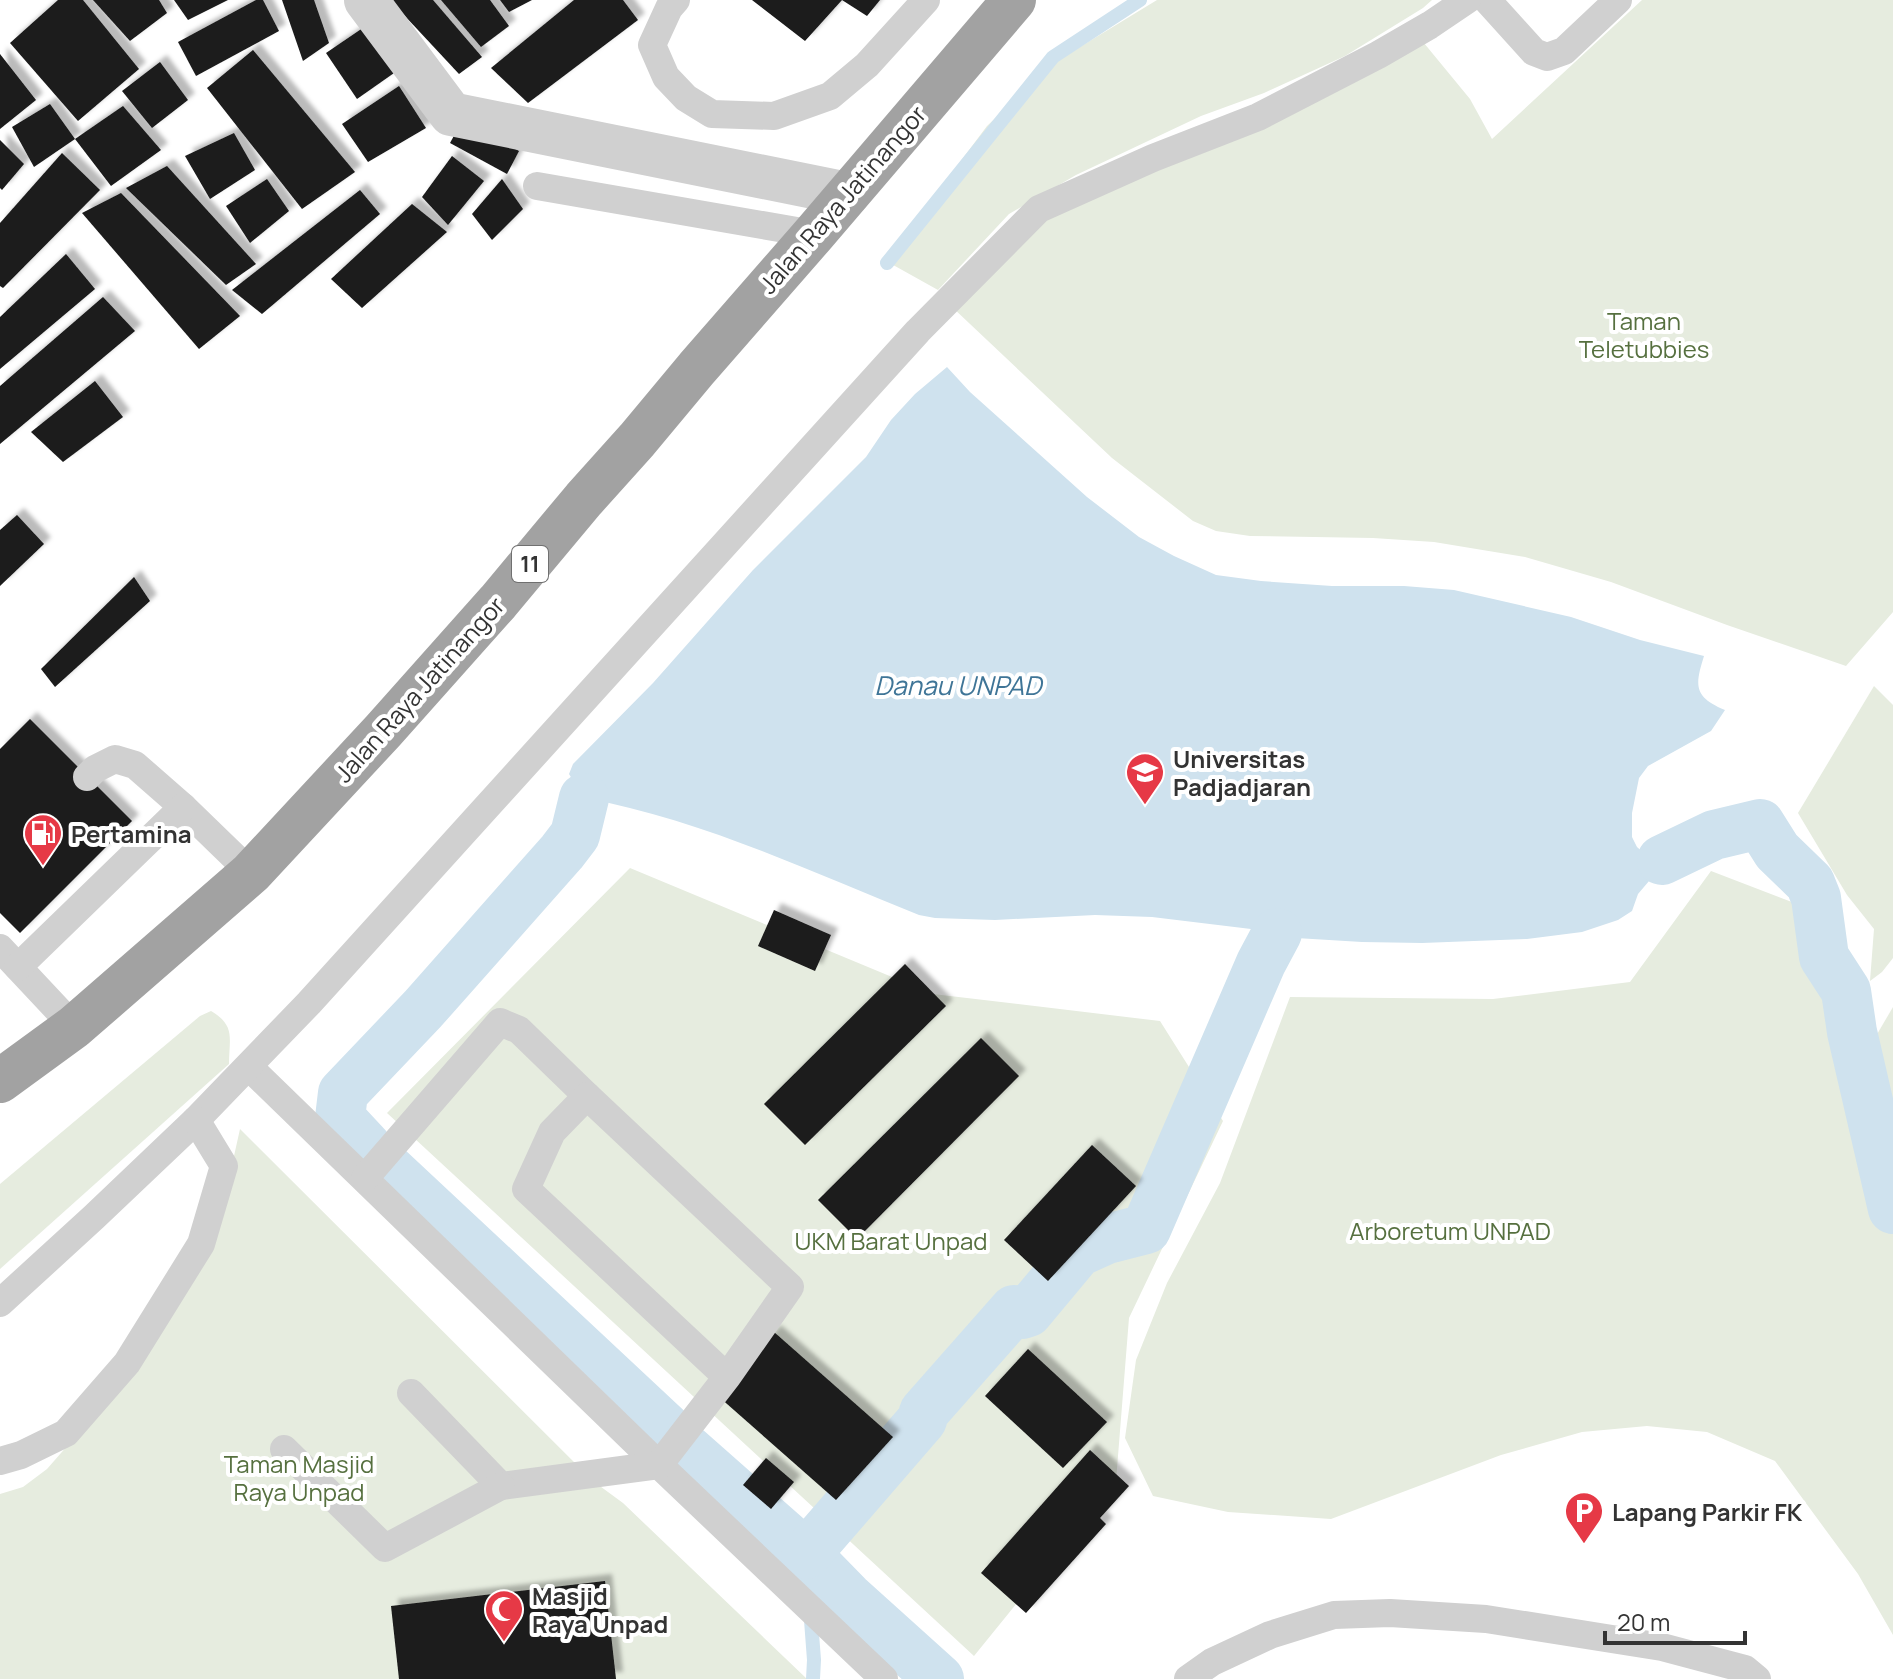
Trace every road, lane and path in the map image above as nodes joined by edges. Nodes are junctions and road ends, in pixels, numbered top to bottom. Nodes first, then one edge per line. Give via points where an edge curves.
1 (366, 0) edge
2 (676, 0) edge
3 (926, 0) edge
4 (1014, 0) edge
5 (1467, 0) edge
6 (1487, 0) edge
7 (1618, 0) edge
8 (537, 186) dead end
9 (848, 194) junction
10 (814, 234) junction
11 (87, 777) dead end
12 (183, 807) junction
13 (251, 873) junction
14 (9, 958) edge
15 (74, 1027) junction
16 (249, 1067) junction
17 (0, 1081) edge
18 (587, 1096) junction
19 (196, 1120) junction
20 (365, 1178) junction
21 (0, 1303) edge
22 (727, 1377) junction
23 (411, 1393) dead end
24 (284, 1449) dead end
25 (0, 1461) edge
26 (659, 1465) junction
27 (501, 1486) junction
28 (876, 1671) edge
29 (1188, 1679) edge
30 (1757, 1679) edge

1 - 9 street via 451,114
2 - 3 lane via 652,45 666,77 712,114 774,116 830,96 867,65
4 - 9 highway, Jalan Raya Jatinangor / 11
5 - 16 lane via 1378,55 1258,117 1039,209 918,331
6 - 7 lane via 1534,52 1547,57 1564,51
8 - 10 lane
9 - 10 highway, Jalan Raya Jatinangor / 11
10 - 13 highway, Jalan Raya Jatinangor / 11 via 498,602
11 - 12 lane via 115,759 135,765
12 - 13 lane
12 - 14 lane
13 - 15 highway, Jalan Raya Jatinangor / 11
14 - 15 lane
15 - 17 highway, Jalan Raya Jatinangor / 11
16 - 19 lane
16 - 20 lane
18 - 20 lane via 519,1030 500,1022
18 - 22 lane via 552,1132 526,1189
18 - 22 lane via 790,1287
19 - 21 lane
19 - 25 lane via 224,1166 201,1244 127,1363 66,1433
20 - 26 lane
22 - 26 lane
23 - 27 lane
24 - 27 lane via 385,1548
26 - 27 lane
26 - 28 lane
29 - 30 lane via 1270,1635 1334,1615 1390,1613 1486,1619 1662,1647 1745,1669

